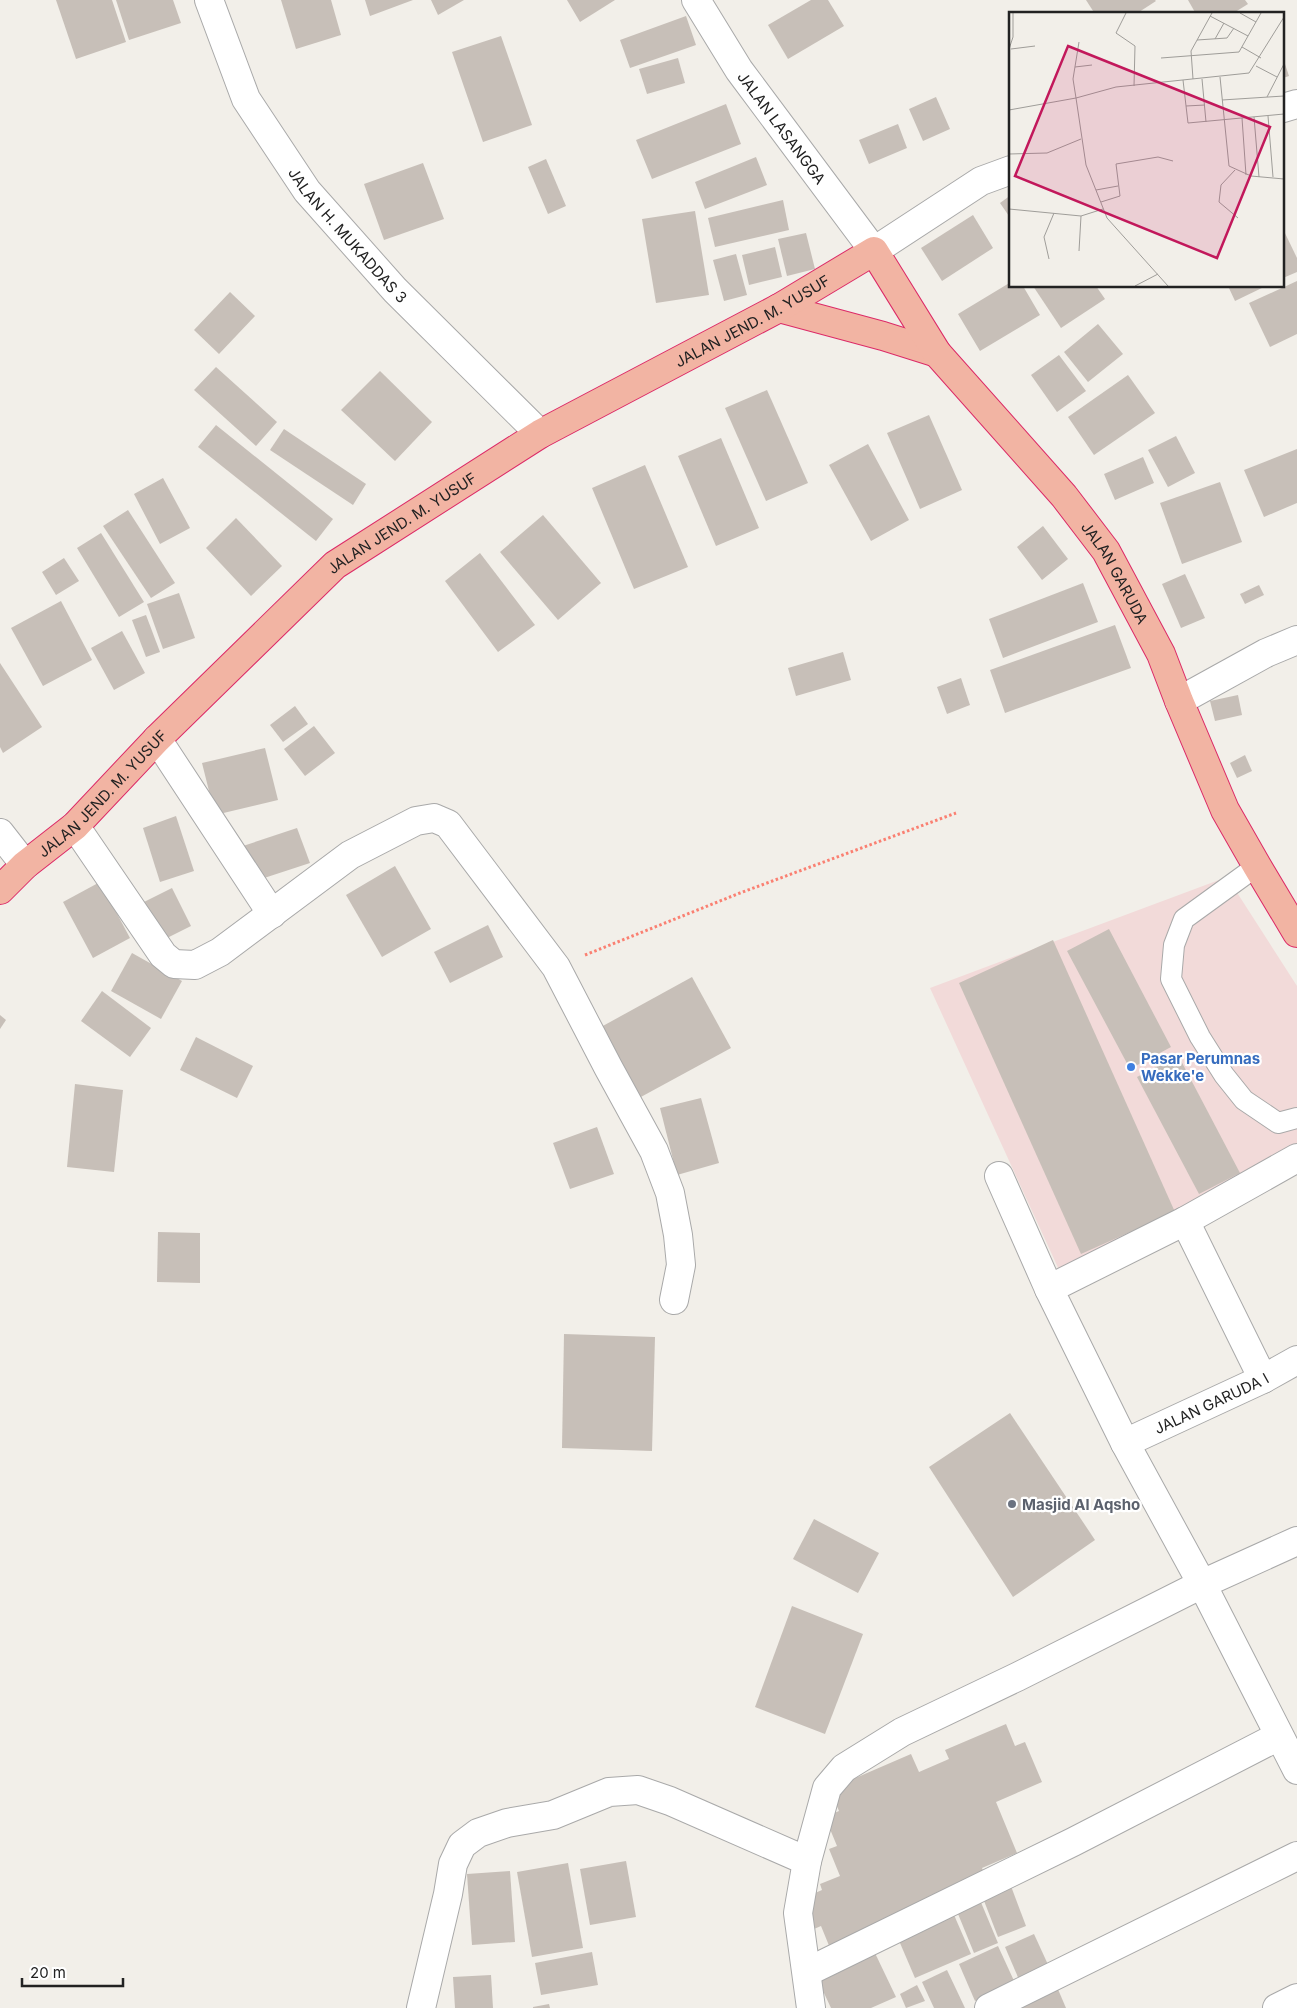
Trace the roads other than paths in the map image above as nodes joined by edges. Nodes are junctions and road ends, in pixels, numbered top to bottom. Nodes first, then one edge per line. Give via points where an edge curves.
1 (209, 0) edge
2 (696, 0) edge
3 (1297, 104) edge
4 (1284, 108) edge
5 (1009, 171) edge
6 (874, 250) junction
7 (779, 308) junction
8 (937, 352) junction
9 (540, 434) junction
10 (1297, 640) edge
11 (1179, 701) junction
12 (158, 739) junction
13 (75, 826) junction
14 (0, 834) edge
15 (25, 865) junction
16 (1257, 866) junction
17 (0, 890) edge
18 (272, 914) junction
19 (1297, 932) edge
20 (1297, 1118) edge
21 (1297, 1158) edge
22 (999, 1176) dead end
23 (1185, 1221) junction
24 (1049, 1290) junction
25 (674, 1300) dead end
26 (1297, 1360) edge
27 (1263, 1378) junction
28 (1125, 1444) junction
29 (1297, 1541) edge
30 (1202, 1584) junction
31 (1279, 1736) junction
32 (1297, 1770) edge
33 (1297, 1856) edge
34 (807, 1861) junction
35 (807, 1972) junction
36 (1297, 1998) edge
37 (421, 2008) edge
38 (811, 2008) edge
39 (989, 2008) edge
40 (1278, 2008) edge

1 - 9 street, JALAN H. MUKADDAS 3 via 246,99 307,191 395,290
2 - 6 street, JALAN LASANGGA via 739,70
3 - 4 street
5 - 6 street via 981,181
6 - 7 highway, JALAN JEND. M. YUSUF
6 - 8 highway, JALAN GARUDA
7 - 8 highway
7 - 9 highway, JALAN JEND. M. YUSUF
8 - 11 highway, JALAN GARUDA via 1064,496 1106,551 1161,654
9 - 12 highway, JALAN JEND. M. YUSUF via 335,565
10 - 11 street via 1266,653
11 - 16 highway, JALAN GARUDA via 1226,810
12 - 13 highway, JALAN JEND. M. YUSUF
12 - 18 street
13 - 15 highway, JALAN JEND. M. YUSUF
13 - 18 street via 163,955 174,964 195,965 220,952
14 - 15 street
15 - 17 highway, JALAN JEND. M. YUSUF
16 - 19 highway, JALAN GARUDA
16 - 20 lane via 1184,919 1174,945 1171,979 1200,1037 1244,1100 1278,1123
18 - 25 street via 350,855 416,821 434,818 448,824 556,967 654,1151 670,1193 678,1236 681,1266
21 - 23 street
22 - 24 street
23 - 24 street
23 - 27 street
24 - 28 street
26 - 27 street, JALAN GARUDA I
27 - 28 street, JALAN GARUDA I
28 - 30 street
29 - 30 street
30 - 31 street
30 - 34 street via 902,1732 844,1768 827,1788
31 - 32 street
31 - 35 street
33 - 39 street
34 - 35 street via 798,1913
34 - 37 street via 638,1790 609,1792 553,1815 507,1823 478,1833 462,1845 453,1864
35 - 38 street
36 - 40 street

